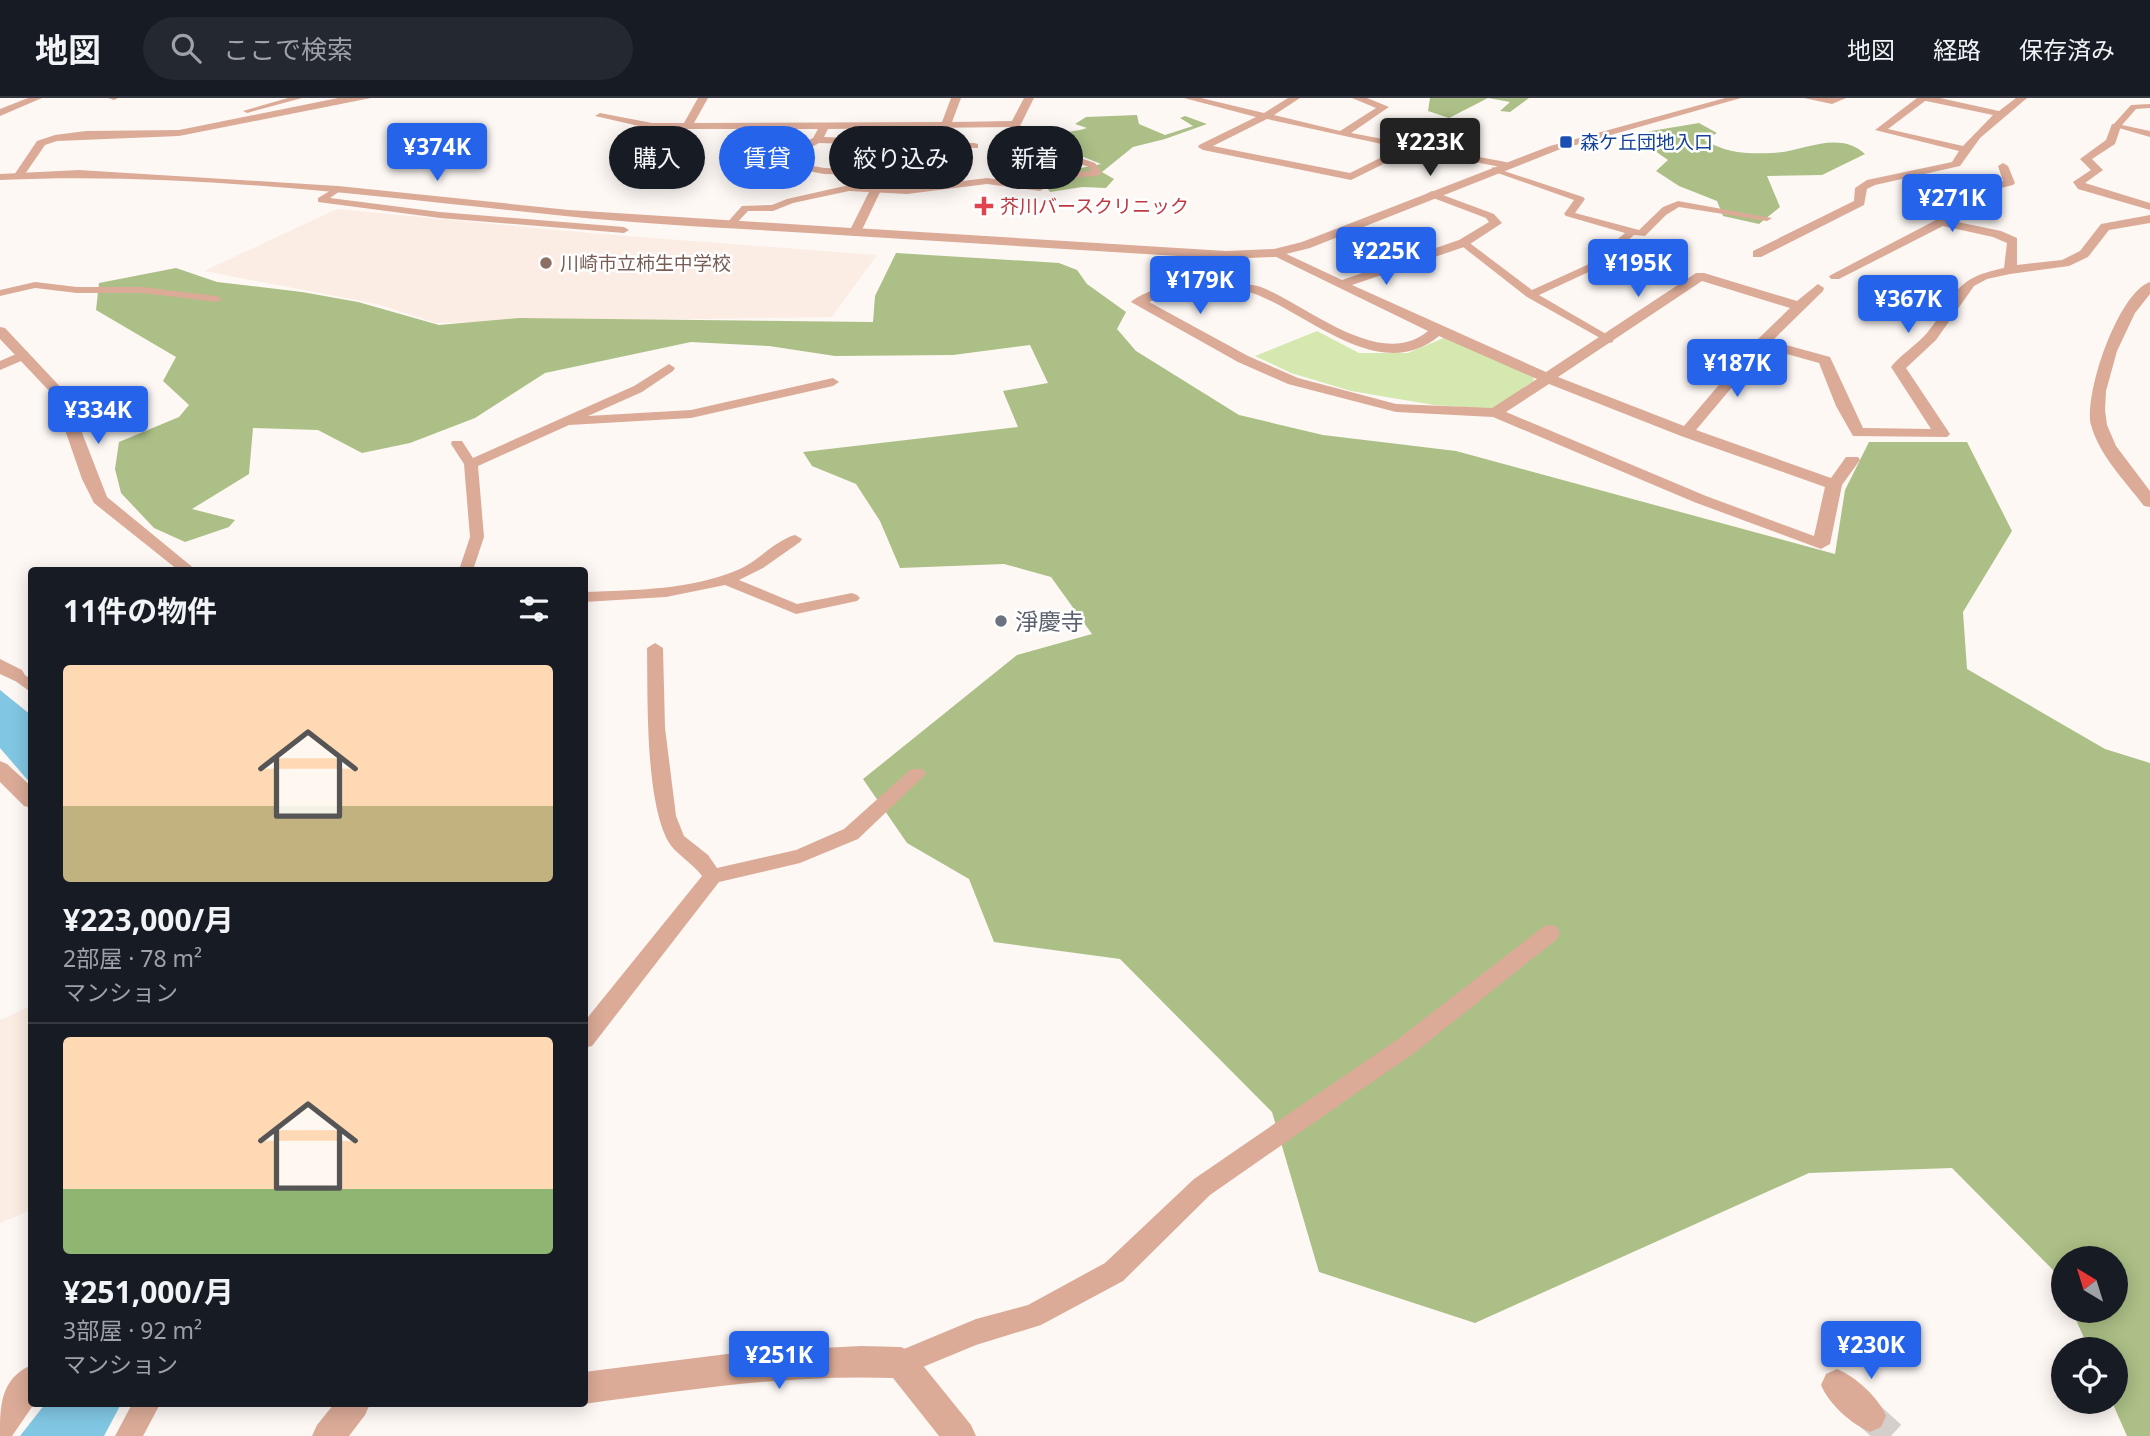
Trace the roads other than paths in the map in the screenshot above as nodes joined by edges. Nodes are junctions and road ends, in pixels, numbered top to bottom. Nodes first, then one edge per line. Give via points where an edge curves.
1 (37, 98) edge
2 (242, 98) edge
3 (298, 98) edge
4 (366, 98) edge
5 (703, 98) edge
6 (956, 98) edge
7 (1029, 98) edge
8 (1189, 98) edge
9 (1295, 98) edge
10 (1357, 98) edge
11 (1735, 98) edge
12 (1809, 98) edge
13 (1842, 98) edge
14 (1924, 98) edge
15 (2022, 98) edge
16 (2150, 106) edge
17 (0, 113) edge
18 (2000, 114) junction
19 (251, 115) junction
20 (600, 116) dead end
21 (1264, 117) junction
22 (825, 124) junction
23 (946, 124) junction
24 (1016, 124) junction
25 (688, 125) junction
26 (2116, 126) junction
27 (1342, 134) junction
28 (2150, 134) edge
29 (817, 140) junction
30 (974, 146) dead end
31 (1412, 146) junction
32 (1964, 149) junction
33 (2003, 166) dead end
34 (1501, 167) junction
35 (829, 171) edge
36 (19, 175) junction
37 (0, 177) edge
38 (973, 183) edge
39 (338, 189) junction
40 (922, 189) edge
41 (874, 190) junction
42 (1432, 194) junction
43 (2150, 207) edge
44 (1767, 218) dead end
45 (2150, 219) edge
46 (1941, 222) junction
47 (730, 225) junction
48 (624, 230) dead end
49 (855, 232) junction
50 (1633, 232) junction
51 (1463, 243) junction
52 (1274, 253) junction
53 (1757, 254) dead end
54 (2010, 270) junction
55 (1835, 276) dead end
56 (1342, 285) junction
57 (2150, 286) edge
58 (1818, 288) dead end
59 (0, 293) edge
60 (1531, 295) junction
61 (216, 299) dead end
62 (1799, 306) junction
63 (1438, 330) junction
64 (0, 331) edge
65 (1609, 340) junction
66 (1762, 343) junction
67 (23, 355) junction
68 (0, 366) edge
69 (669, 368) dead end
70 (1549, 379) junction
71 (833, 382) dead end
72 (1495, 413) junction
73 (565, 421) junction
74 (1686, 433) junction
75 (457, 444) dead end
76 (1852, 460) dead end
77 (471, 464) junction
78 (1834, 485) junction
79 (2150, 502) edge
80 (795, 539) dead end
81 (184, 567) edge
82 (467, 567) edge
83 (726, 580) junction
84 (588, 597) edge
85 (852, 598) dead end
86 (655, 648) dead end
87 (7, 670) edge
88 (28, 685) edge
89 (0, 769) edge
90 (916, 774) dead end
91 (28, 796) edge
92 (713, 876) junction
93 (1550, 933) dead end
94 (588, 1034) edge
95 (901, 1363) junction
96 (1837, 1385) dead end
97 (28, 1386) edge
98 (588, 1388) edge
99 (145, 1407) edge
100 (352, 1407) edge
101 (1870, 1416) tunnel mouth
102 (0, 1425) edge
103 (128, 1436) edge
104 (328, 1436) edge
105 (960, 1436) edge

1 - 17 street
2 - 19 lane
3 - 19 lane
4 - 19 street
5 - 25 street
6 - 23 street
7 - 24 street
8 - 21 street
9 - 21 street
10 - 27 street via 1384,107
11 - 34 street via 1601,133
12 - 13 street
14 - 18 street
14 - 32 street via 1880,130
15 - 18 street
16 - 26 lane via 2134,107
18 - 32 street
19 - 36 street via 174,133 55,138 41,143
20 - 25 street via 652,126
21 - 27 street
21 - 31 street via 1203,147 1351,177
22 - 23 street
22 - 25 street
22 - 29 street
23 - 24 street
24 - 38 lane via 1039,147 1092,165 1097,173 1061,175 1040,188
26 - 28 lane
26 - 43 street via 2110,142 2085,159 2098,170 2079,182 2082,187
27 - 31 street
29 - 30 street
29 - 35 street via 775,162
31 - 34 street
32 - 53 street via 1956,164 1871,182 1861,188 1860,203
33 - 46 street via 2009,183 1950,197
34 - 42 street
34 - 50 lane via 1580,200 1569,214
36 - 37 street
36 - 39 street via 149,176
39 - 47 street
39 - 48 lane via 321,200
40 - 41 lane
41 - 47 lane via 849,188 773,208 745,208
41 - 49 street
42 - 51 street via 1490,216 1496,223
42 - 52 street via 1306,245
44 - 50 lane via 1678,204 1664,209 1641,234
45 - 54 street via 2105,227 2084,254 2066,263
46 - 54 street via 2012,241
46 - 55 street
47 - 49 street
49 - 52 street via 1124,250
50 - 60 lane via 1591,267
51 - 56 street
51 - 60 lane
52 - 56 street
54 - 66 street via 1969,283 1931,337 1898,367 1942,434 1858,433 1825,360
56 - 63 street
57 - 79 street via 2120,329 2098,391 2099,423 2110,448
58 - 62 street
59 - 61 lane via 35,285
60 - 65 lane
62 - 65 street via 1700,276
62 - 66 street
63 - 70 street
63 - 72 street via 1421,344 1371,346 1256,289 1178,287 1138,302 1293,381 1396,408
64 - 67 street
65 - 70 street
66 - 74 street
67 - 68 street
67 - 81 street via 60,394 100,500
69 - 73 lane via 638,389
70 - 72 street
70 - 74 street
71 - 73 lane via 691,414
72 - 78 street via 1821,544
73 - 77 lane
74 - 78 street
75 - 77 lane
76 - 78 street
77 - 82 lane via 477,537
80 - 83 lane
83 - 84 lane via 666,592
83 - 85 lane via 796,609
86 - 92 lane via 657,728 667,816 677,840
87 - 88 lane
89 - 91 street
90 - 92 lane via 851,834 800,856
92 - 94 lane
93 - 95 lane via 1406,1046 1202,1187 1114,1272 1031,1316 976,1332
95 - 98 street via 849,1360 772,1365
95 - 105 street
96 - 101 street
97 - 102 street
99 - 103 lane
100 - 104 street

